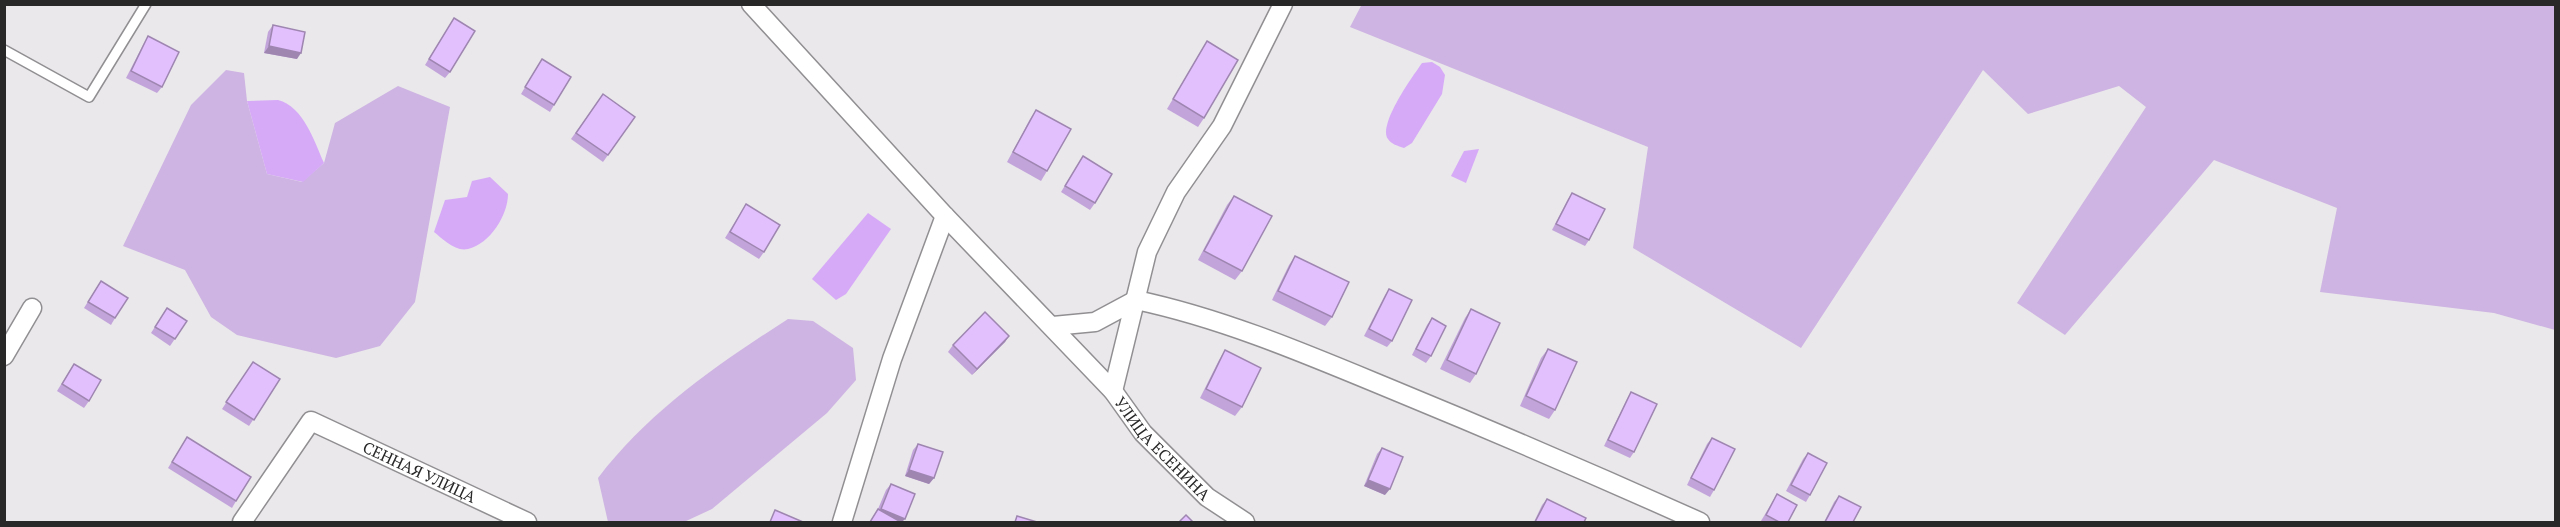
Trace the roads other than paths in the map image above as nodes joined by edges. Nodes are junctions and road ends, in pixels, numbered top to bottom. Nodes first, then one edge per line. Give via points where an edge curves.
1 (146, 4) edge
2 (751, 4) edge
3 (1283, 4) edge
4 (4, 50) edge
5 (945, 216) junction
6 (1136, 300) junction
7 (32, 308) dead end
8 (1053, 326) junction
9 (4, 356) edge
10 (1113, 390) junction
11 (242, 522) edge
12 (527, 522) edge
13 (842, 522) edge
14 (1245, 522) edge
15 (1700, 522) edge

1 - 4 lane via 89,97
2 - 5 street, УЛИЦА ЕСЕНИНА
3 - 6 street via 1222,126 1166,212 1147,252
5 - 8 street, УЛИЦА ЕСЕНИНА
5 - 13 street via 892,359
6 - 8 street via 1095,322
6 - 10 street
6 - 15 street via 1185,311 1333,365
7 - 9 street
8 - 10 street, УЛИЦА ЕСЕНИНА
10 - 14 street, УЛИЦА ЕСЕНИНА via 1151,441 1207,497
11 - 12 street, СЕННАЯ УЛИЦА via 311,421

